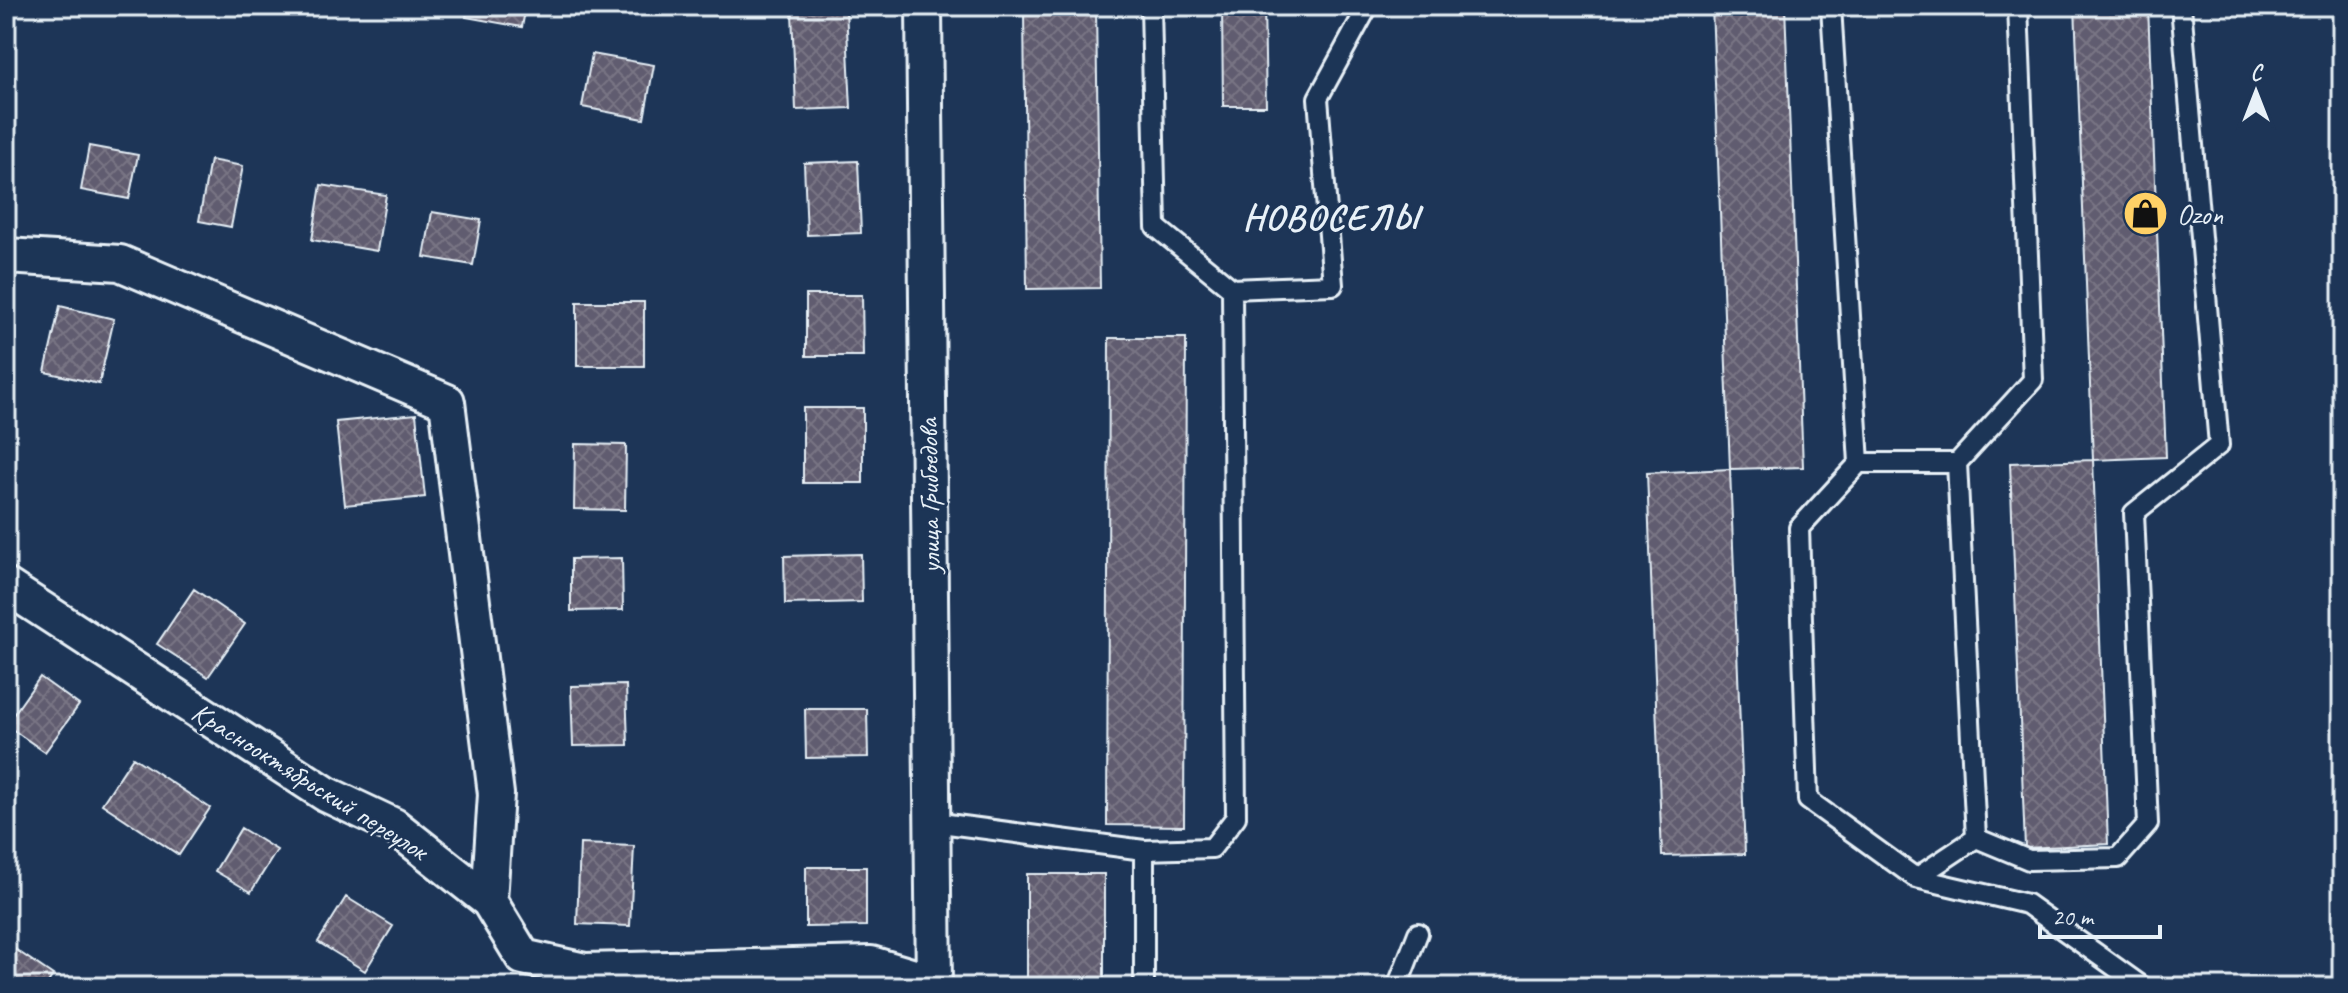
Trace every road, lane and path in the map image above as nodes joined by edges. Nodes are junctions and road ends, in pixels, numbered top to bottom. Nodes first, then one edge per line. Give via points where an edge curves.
1 (924, 6) edge
2 (1151, 6) edge
3 (1368, 6) edge
4 (1831, 6) edge
5 (2018, 6) edge
6 (2181, 6) edge
7 (6, 256) edge
8 (1232, 289) junction
9 (1859, 463) junction
10 (1957, 463) junction
11 (6, 586) edge
12 (933, 822) junction
13 (1976, 838) junction
14 (1144, 850) junction
15 (1916, 878) junction
16 (489, 901) junction
17 (1418, 933) dead end
18 (934, 985) edge
19 (1144, 987) edge
20 (1397, 987) edge
21 (2143, 987) edge

1 - 12 street, улица Грибоедова
2 - 8 lane via 1156,227
3 - 8 lane via 1318,98 1333,285
4 - 9 lane
5 - 10 lane via 2033,380
6 - 13 lane via 2219,445 2134,513 2148,824 2118,858 2029,860
7 - 16 street via 120,263 447,402 496,794
8 - 14 lane via 1236,817 1212,848
9 - 10 lane
9 - 15 lane via 1799,528 1808,800
10 - 13 lane
11 - 16 street, Краснооктябрьский переулок via 326,794 394,826
12 - 14 lane
12 - 18 street, улица Грибоедова
13 - 15 lane
14 - 19 lane
15 - 21 lane via 2027,904
16 - 18 street, Краснооктябрьский переулок via 523,957 585,971 871,964
17 - 20 lane

